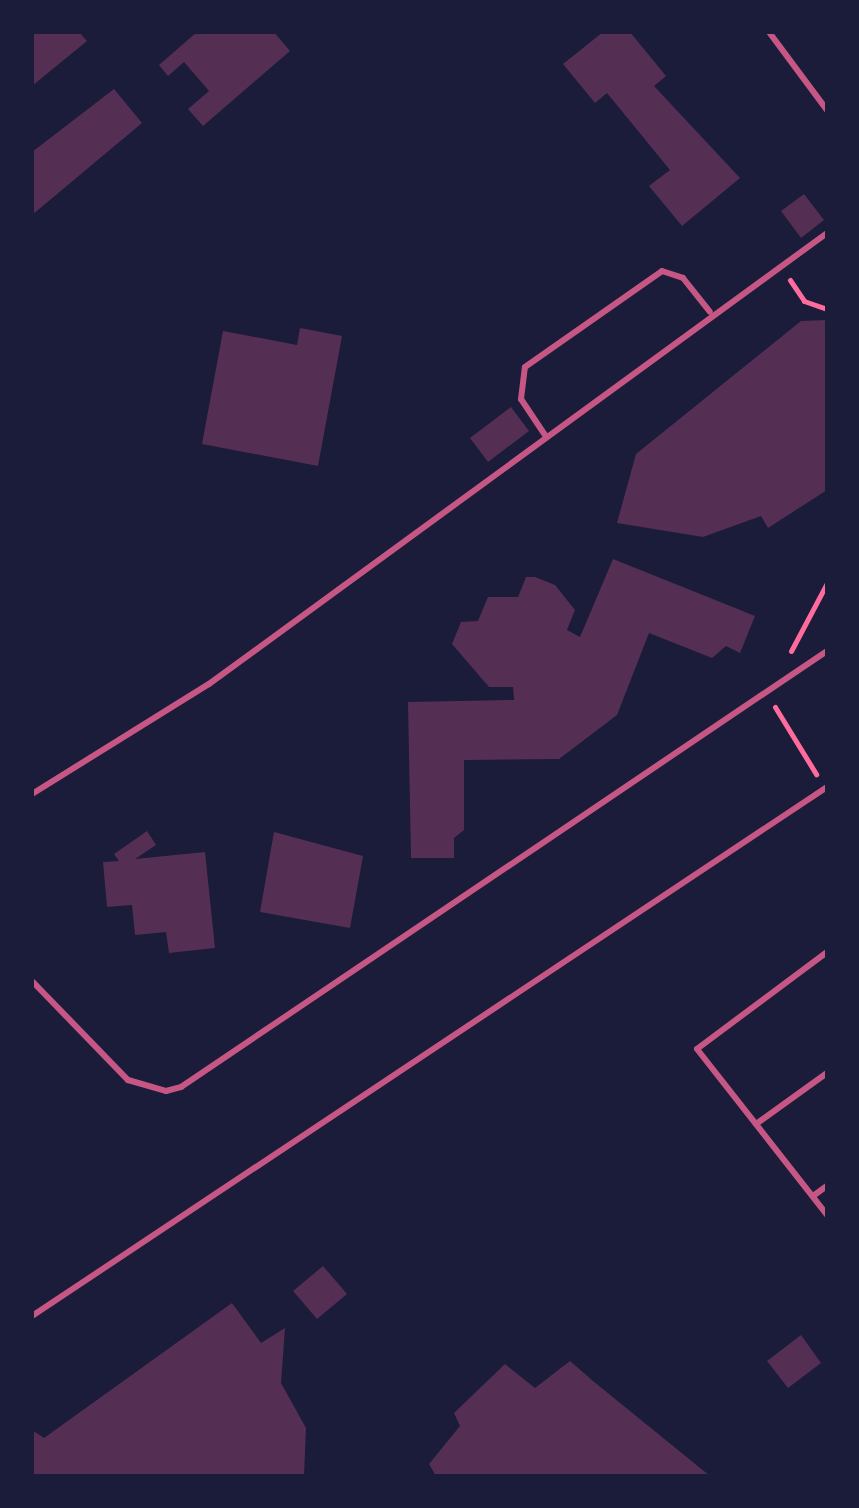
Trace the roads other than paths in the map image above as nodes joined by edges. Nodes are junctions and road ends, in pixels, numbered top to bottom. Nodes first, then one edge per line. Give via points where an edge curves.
1 (769, 32) edge
2 (827, 110) edge
3 (827, 233) edge
4 (710, 312) junction
5 (545, 435) junction
6 (827, 651) edge
7 (827, 787) edge
8 (32, 794) edge
9 (827, 952) edge
10 (32, 981) edge
11 (827, 1073) edge
12 (756, 1124) junction
13 (827, 1186) edge
14 (813, 1196) junction
15 (827, 1215) edge
16 (32, 1316) edge

1 - 2 lane
3 - 4 lane
4 - 5 lane
4 - 5 lane via 683,278 662,271 525,367 521,399
5 - 8 lane via 209,684
6 - 10 lane via 181,1087 166,1091 128,1080
7 - 16 lane
9 - 12 lane via 697,1049
11 - 12 lane
12 - 14 lane
13 - 14 lane
14 - 15 lane

